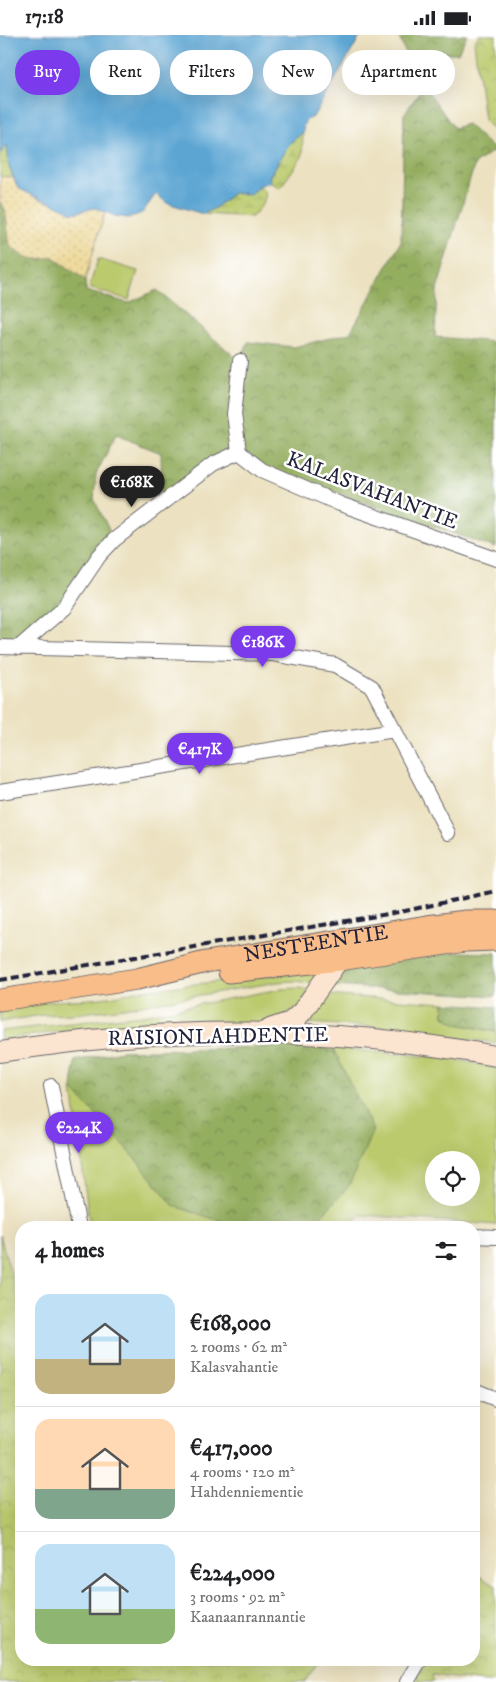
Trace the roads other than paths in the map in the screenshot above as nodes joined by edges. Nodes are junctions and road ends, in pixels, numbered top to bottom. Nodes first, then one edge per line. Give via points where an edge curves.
1 (240, 361) dead end
2 (239, 452) junction
3 (496, 559) edge
4 (0, 647) edge
5 (18, 648) junction
6 (395, 730) junction
7 (0, 792) edge
8 (448, 833) dead end
9 (496, 921) edge
10 (353, 937) junction
11 (496, 940) edge
12 (339, 960) junction
13 (137, 979) junction
14 (0, 1000) edge
15 (259, 1032) junction
16 (0, 1052) edge
17 (496, 1056) edge
18 (51, 1086) dead end
19 (78, 1221) edge
20 (480, 1236) edge
21 (496, 1237) edge
22 (480, 1392) edge
23 (496, 1399) edge
24 (416, 1666) edge
25 (407, 1682) edge

1 - 2 street via 234,414
2 - 3 street, KALASVAHANTIE via 262,470 340,504
2 - 5 street via 213,464 114,540 64,607
4 - 5 street
5 - 6 street via 273,654 335,665 372,687
6 - 7 street
6 - 8 street
9 - 10 main road, NESTEENTIE via 466,921
10 - 12 main road
10 - 13 main road, NESTEENTIE via 206,962
11 - 12 main road, NESTEENTIE via 466,941
12 - 13 main road, NESTEENTIE via 208,975
12 - 15 main road via 302,1012 291,1022
13 - 14 main road, NESTEENTIE
15 - 16 main road, RAISIONLAHDENTIE via 112,1037
15 - 17 main road, RAISIONLAHDENTIE via 396,1040
18 - 19 street
20 - 21 street
22 - 23 street
24 - 25 street

